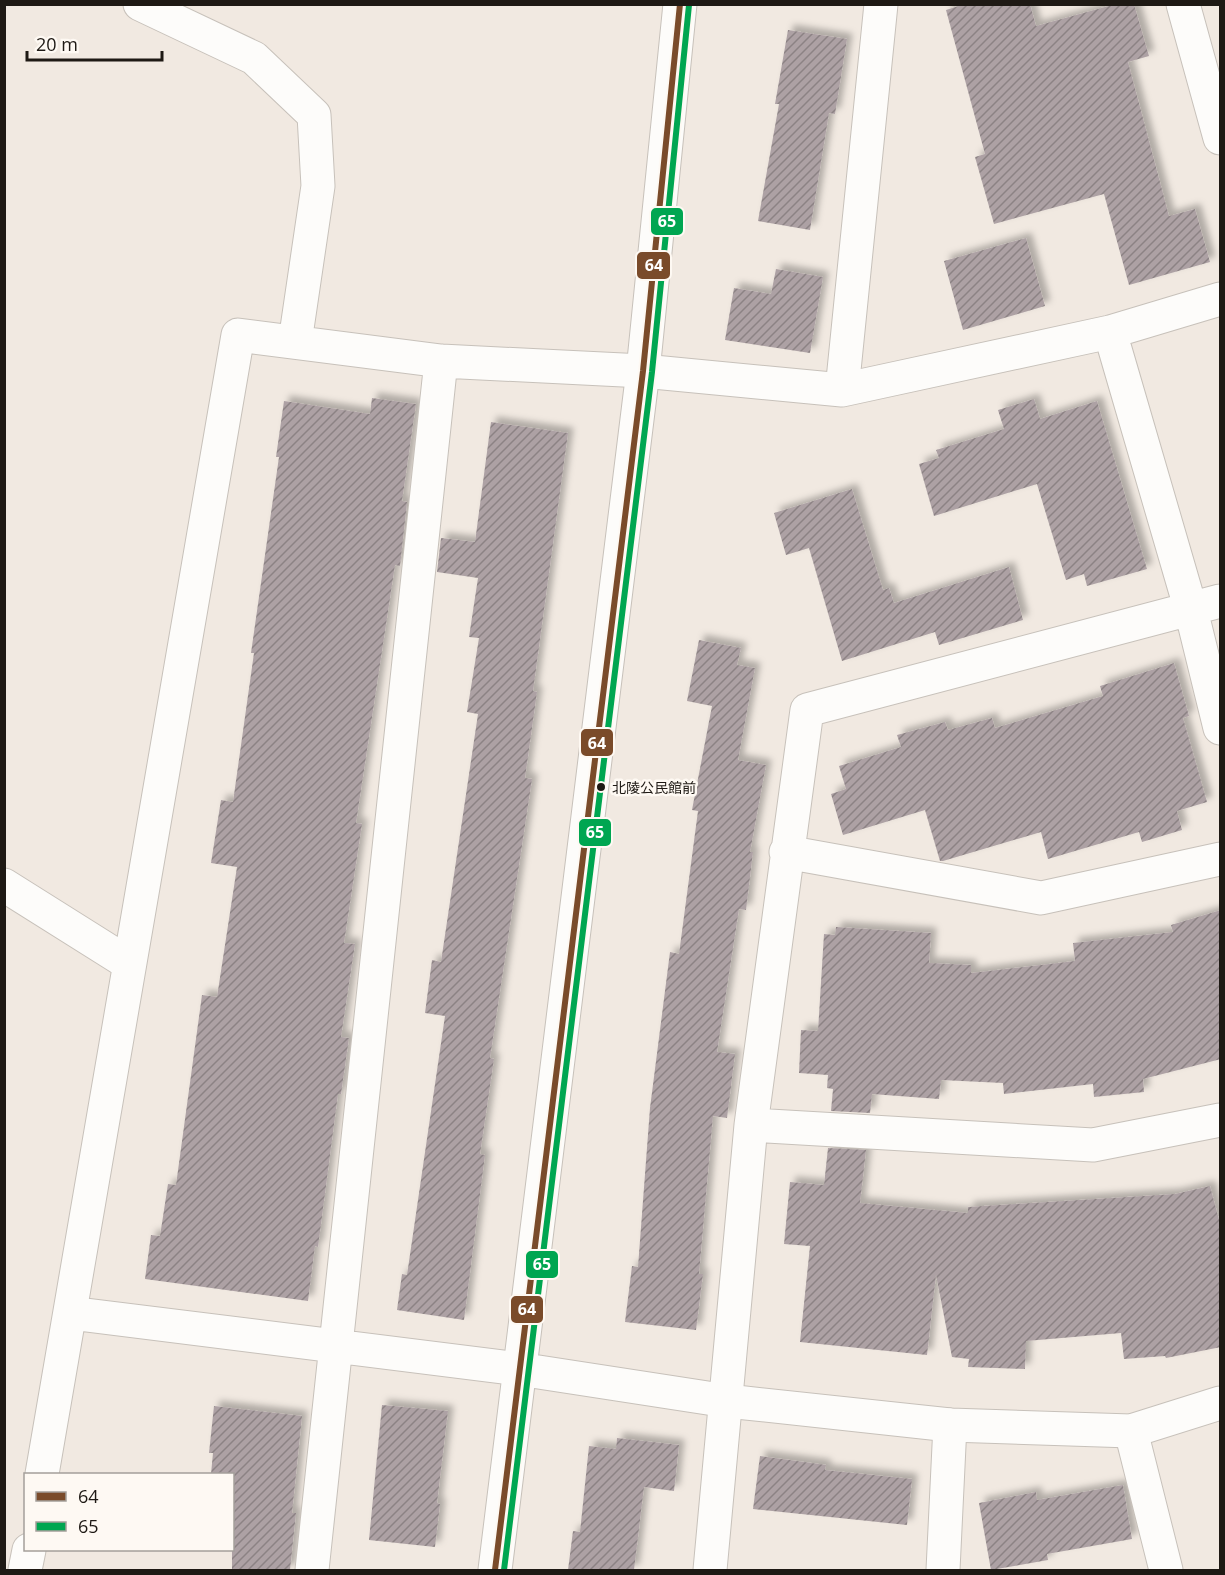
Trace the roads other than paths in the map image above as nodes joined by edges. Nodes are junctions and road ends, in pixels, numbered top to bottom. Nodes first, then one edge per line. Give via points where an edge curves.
1 (140, 4) edge
2 (680, 4) edge
3 (880, 4) edge
4 (1184, 4) edge
5 (1221, 138) edge
6 (1221, 299) edge
7 (1110, 332) junction
8 (296, 342) junction
9 (441, 361) junction
10 (643, 371) junction
11 (842, 390) junction
12 (1206, 605) edge
13 (1221, 728) edge
14 (786, 852) junction
15 (1221, 859) edge
16 (4, 885) edge
17 (128, 963) junction
18 (1221, 1120) edge
19 (751, 1125) junction
20 (70, 1313) junction
21 (337, 1346) junction
22 (519, 1369) junction
23 (727, 1401) junction
24 (1221, 1403) edge
25 (950, 1425) junction
26 (1131, 1431) junction
27 (42, 1473) edge
28 (29, 1551) edge
29 (25, 1570) edge
30 (312, 1570) edge
31 (495, 1570) edge
32 (710, 1570) edge
33 (943, 1570) edge
34 (1166, 1570) edge

1 - 8 street via 254,58 314,115 318,186
2 - 10 street
3 - 11 street
4 - 5 street
6 - 7 street
7 - 11 street
7 - 12 street
8 - 9 street
8 - 17 street via 238,335
9 - 10 street
9 - 21 street
10 - 11 street
10 - 22 street
12 - 13 street
12 - 14 street via 807,710
14 - 15 street via 1041,898
14 - 19 street
16 - 17 street
17 - 20 street
18 - 19 street via 1093,1145
19 - 23 street
20 - 21 street
20 - 27 street
21 - 22 street
21 - 30 street
22 - 23 street
22 - 31 street
23 - 25 street
23 - 32 street
24 - 26 street
25 - 26 street
25 - 33 street
26 - 34 street
28 - 29 street

